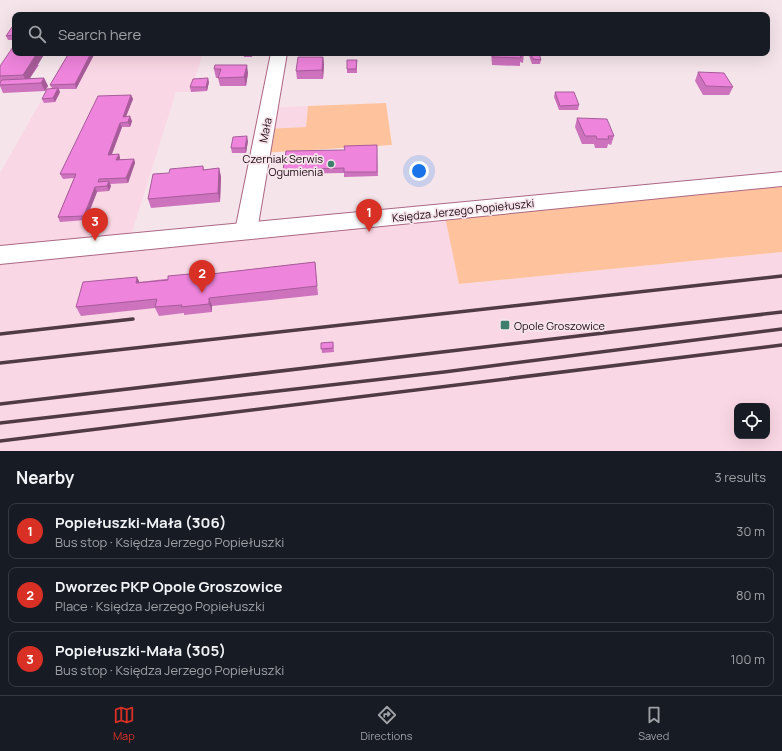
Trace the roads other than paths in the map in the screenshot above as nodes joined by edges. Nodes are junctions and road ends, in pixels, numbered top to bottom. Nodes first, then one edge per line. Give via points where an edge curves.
1 (278, 56) edge
2 (782, 178) edge
3 (246, 231) junction
4 (0, 255) edge

1 - 3 main road, Mała
2 - 3 main road, Księdza Jerzego Popiełuszki
3 - 4 main road, Księdza Jerzego Popiełuszki

